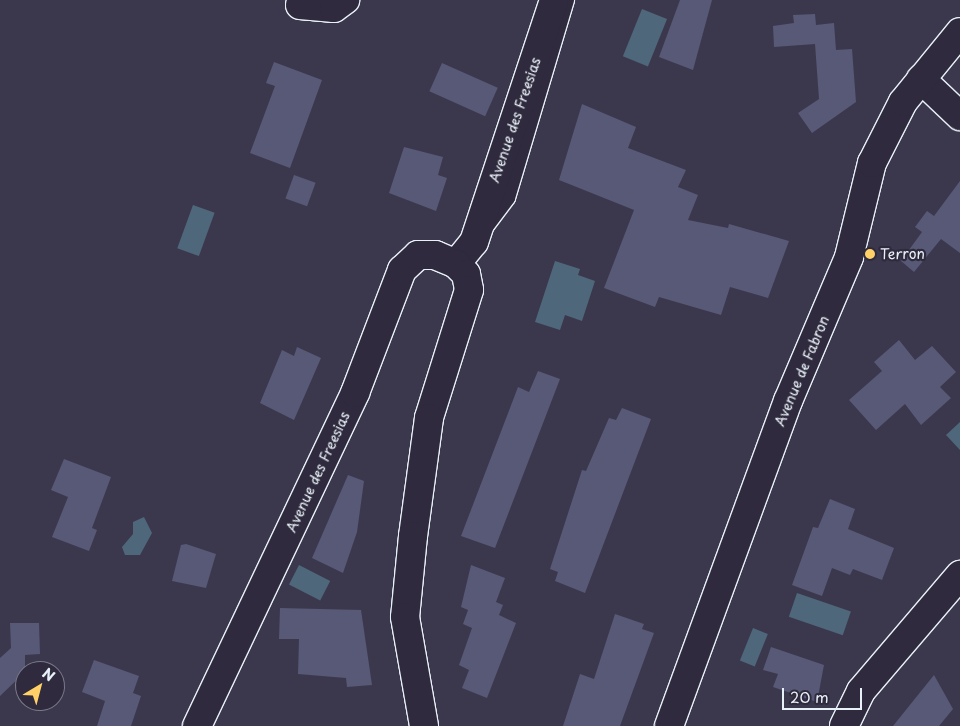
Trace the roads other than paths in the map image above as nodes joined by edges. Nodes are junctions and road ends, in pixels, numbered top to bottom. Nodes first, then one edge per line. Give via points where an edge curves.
1 (345, 0) edge
2 (554, 0) edge
3 (567, 0) edge
4 (300, 5) dead end
5 (960, 32) edge
6 (922, 78) junction
7 (960, 116) edge
8 (474, 242) junction
9 (456, 264) junction
10 (960, 575) edge
11 (197, 726) edge
12 (424, 726) edge
13 (669, 726) edge
14 (844, 726) edge

1 - 4 street via 334,8
2 - 8 street, Avenue des Freesias
3 - 8 lane via 508,198
5 - 6 street, Avenue de Fabron
6 - 7 street
6 - 13 street, Avenue de Fabron via 890,124 872,163 848,257 788,401
8 - 9 street, Avenue des Freesias
9 - 11 street, Avenue des Freesias via 435,255 418,255 402,270 355,393
9 - 12 street via 466,274 469,290 429,418 404,617
10 - 14 street via 861,691

